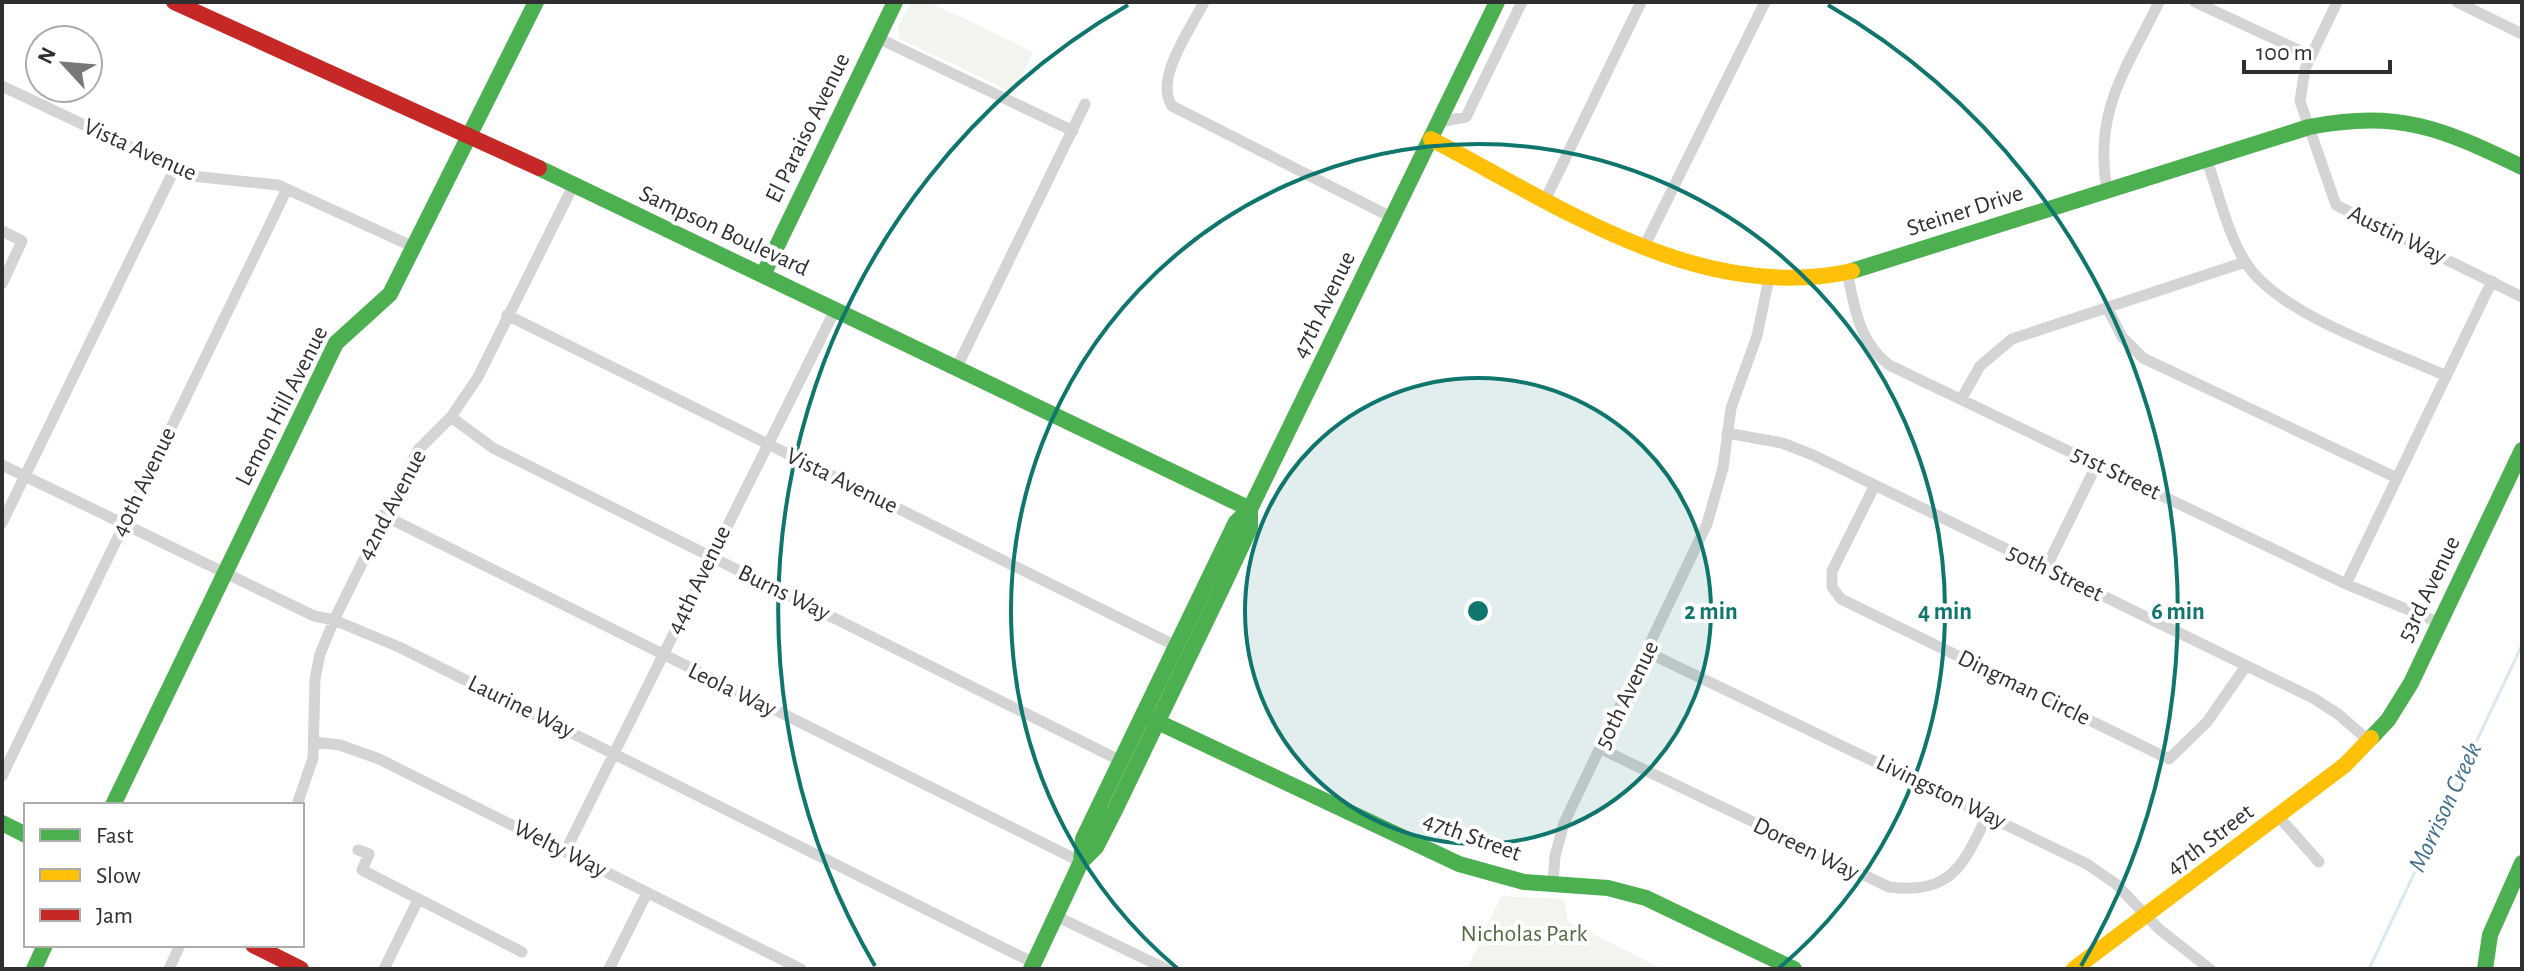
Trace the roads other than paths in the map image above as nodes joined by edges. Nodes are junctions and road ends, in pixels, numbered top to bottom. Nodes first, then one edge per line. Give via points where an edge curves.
1 (174, 2) edge
2 (536, 2) edge
3 (895, 2) edge
4 (1204, 2) edge
5 (1497, 2) edge
6 (1522, 2) edge
7 (1641, 2) edge
8 (1765, 2) edge
9 (2159, 2) edge
10 (2195, 2) edge
11 (2337, 2) edge
12 (2457, 2) edge
13 (2522, 34) edge
14 (878, 38) junction
15 (2311, 56) junction
16 (2, 86) edge
17 (1085, 104) dead end
18 (1439, 122) junction
19 (2309, 127) junction
20 (1073, 131) junction
21 (470, 135) junction
22 (1431, 139) junction
23 (2207, 161) junction
24 (2522, 167) edge
25 (174, 170) junction
26 (573, 186) junction
27 (287, 189) junction
28 (2107, 190) junction
29 (1546, 198) junction
30 (1393, 218) junction
31 (2, 231) edge
32 (1645, 245) junction
33 (416, 248) junction
34 (2245, 262) junction
35 (1847, 272) junction
36 (763, 275) junction
37 (1769, 278) junction
38 (2492, 281) junction
39 (2, 284) edge
40 (2522, 297) edge
41 (2108, 309) junction
42 (835, 310) junction
43 (507, 315) junction
44 (956, 369) junction
45 (2446, 376) junction
46 (1962, 398) junction
47 (451, 417) junction
48 (1727, 433) junction
49 (767, 444) junction
50 (2522, 450) edge
51 (2097, 464) junction
52 (2, 465) edge
53 (25, 476) junction
54 (2397, 478) junction
55 (1875, 485) junction
56 (1250, 509) junction
57 (383, 515) junction
58 (2, 523) edge
59 (123, 524) junction
60 (711, 557) junction
61 (2045, 570) junction
62 (225, 573) junction
63 (2346, 584) junction
64 (334, 620) junction
65 (2440, 623) junction
66 (1176, 646) junction
67 (1647, 652) junction
68 (662, 656) junction
69 (2246, 666) junction
70 (1150, 718) junction
71 (2369, 741) junction
72 (315, 742) junction
73 (1601, 749) junction
74 (613, 753) junction
75 (1121, 761) junction
76 (2, 776) edge
77 (114, 803) edge
78 (298, 803) edge
79 (1988, 814) junction
80 (2279, 817) junction
81 (2, 823) edge
82 (24, 834) edge
83 (1096, 847) junction
84 (358, 850) dead end
85 (565, 852) junction
86 (1081, 862) junction
87 (2319, 862) dead end
88 (2522, 863) edge
89 (1553, 883) junction
90 (647, 893) junction
91 (418, 900) junction
92 (1056, 916) junction
93 (2147, 917) junction
94 (44, 947) edge
95 (179, 947) edge
96 (257, 947) edge
97 (522, 952) dead end
98 (1032, 966) edge
99 (34, 969) edge
100 (169, 969) edge
101 (301, 969) edge
102 (384, 969) edge
103 (609, 969) edge
104 (801, 969) edge
105 (1166, 969) edge
106 (1794, 969) edge
107 (2074, 969) edge
108 (2210, 969) edge
109 (2485, 969) edge

1 - 21 street, Sampson Boulevard
2 - 21 street, Lemon Hill Avenue
3 - 14 street, El Paraiso Avenue
4 - 30 street via 1167,74 1165,88 1172,106
5 - 18 street, 47th Avenue
6 - 18 street via 1466,117
7 - 29 street
8 - 32 street
9 - 28 street via 2105,117 2101,150
10 - 15 street
11 - 15 street, Austin Way
12 - 13 street
14 - 20 street
14 - 36 street, El Paraiso Avenue
15 - 19 street, Austin Way via 2301,90
16 - 25 street, Vista Avenue
17 - 20 street
18 - 22 street, 47th Avenue
19 - 23 street, Steiner Drive
19 - 24 street, Steiner Drive via 2393,117 2433,126
19 - 38 street, Austin Way via 2336,205
20 - 44 street
21 - 26 street, Sampson Boulevard
21 - 33 street, Lemon Hill Avenue
22 - 29 street, Steiner Drive
22 - 30 street, 47th Avenue
23 - 28 street, Steiner Drive
23 - 34 street
25 - 27 street, Vista Avenue via 203,179 257,181
25 - 53 street
26 - 36 street, Sampson Boulevard
26 - 43 street, 42nd Avenue
27 - 33 street, Vista Avenue
27 - 59 street, 40th Avenue
28 - 35 street, Steiner Drive
29 - 32 street, Steiner Drive
30 - 56 street, 47th Avenue
31 - 39 street via 22,241
32 - 37 street, Steiner Drive via 1712,268
33 - 62 street, Lemon Hill Avenue via 382,306 336,343
34 - 41 street
34 - 45 street via 2292,306
35 - 37 street, Steiner Drive
35 - 46 street, 51st Street via 1858,323 1873,350 1898,370
36 - 42 street, Sampson Boulevard
37 - 48 street, 50th Avenue
38 - 40 street, Austin Way
38 - 45 street
41 - 46 street via 2012,339 1986,358
41 - 54 street via 2122,337 2143,358
42 - 44 street, Sampson Boulevard
42 - 49 street, 44th Avenue
43 - 47 street, 42nd Avenue via 478,377
43 - 49 street, Vista Avenue
44 - 56 street, Sampson Boulevard
45 - 54 street
46 - 51 street, 51st Street
47 - 57 street, 42nd Avenue via 418,450
47 - 60 street, Burns Way via 493,448
48 - 55 street, 50th Street via 1782,443
48 - 67 street, 50th Avenue via 1707,524
49 - 60 street, 44th Avenue
49 - 66 street, Vista Avenue
50 - 65 street, 53rd Avenue
51 - 61 street
51 - 63 street, 51st Street
52 - 53 street, Laurine Way
53 - 58 street
53 - 59 street, Laurine Way
54 - 63 street
55 - 61 street, 50th Street
55 - 69 street, Dingman Circle via 1832,571 1832,587 1841,599 2169,759 2214,713
56 - 66 street, 47th Avenue via 1236,522
56 - 70 street, 47th Avenue via 1250,528
57 - 64 street, 42nd Avenue
57 - 68 street, Leola Way
59 - 62 street, Laurine Way
59 - 76 street, 40th Avenue
60 - 68 street, 44th Avenue
60 - 75 street, Burns Way
61 - 69 street, 50th Street
62 - 64 street, Laurine Way via 314,616
62 - 77 street, Lemon Hill Avenue
63 - 65 street, 51st Street
64 - 72 street, 42nd Avenue via 315,679
64 - 74 street, Laurine Way
65 - 71 street, 53rd Avenue via 2404,696
66 - 70 street, 47th Avenue
67 - 73 street, 50th Avenue
67 - 79 street, Livingston Way
68 - 74 street, 44th Avenue
68 - 86 street, Leola Way
69 - 71 street, 50th Street via 2325,705
70 - 75 street, 47th Avenue
70 - 83 street, 47th Avenue
70 - 89 street, 47th Street via 1459,864 1501,877
71 - 80 street, 47th Street
72 - 78 street, 42nd Avenue
72 - 85 street, Welty Way via 379,759
73 - 79 street, Doreen Way via 1889,887 1931,887 1949,877 1963,862
73 - 89 street, 50th Avenue via 1559,838
74 - 85 street, 44th Avenue
74 - 98 street, Laurine Way
75 - 83 street via 1124,772 1100,824
75 - 86 street, 47th Avenue via 1083,839
79 - 93 street, Livingston Way via 2098,870
80 - 87 street
80 - 93 street, 47th Street
81 - 82 street
83 - 86 street, 47th Avenue
84 - 91 street via 369,854 362,870
85 - 90 street, Welty Way
86 - 92 street, 47th Avenue
88 - 109 street via 2490,935
89 - 106 street, 47th Street via 1646,898
90 - 103 street
90 - 104 street, Welty Way
91 - 97 street
91 - 102 street
92 - 98 street, 47th Avenue
92 - 105 street
93 - 107 street, 47th Street
93 - 108 street, Livingston Way
94 - 99 street
95 - 100 street
96 - 101 street

